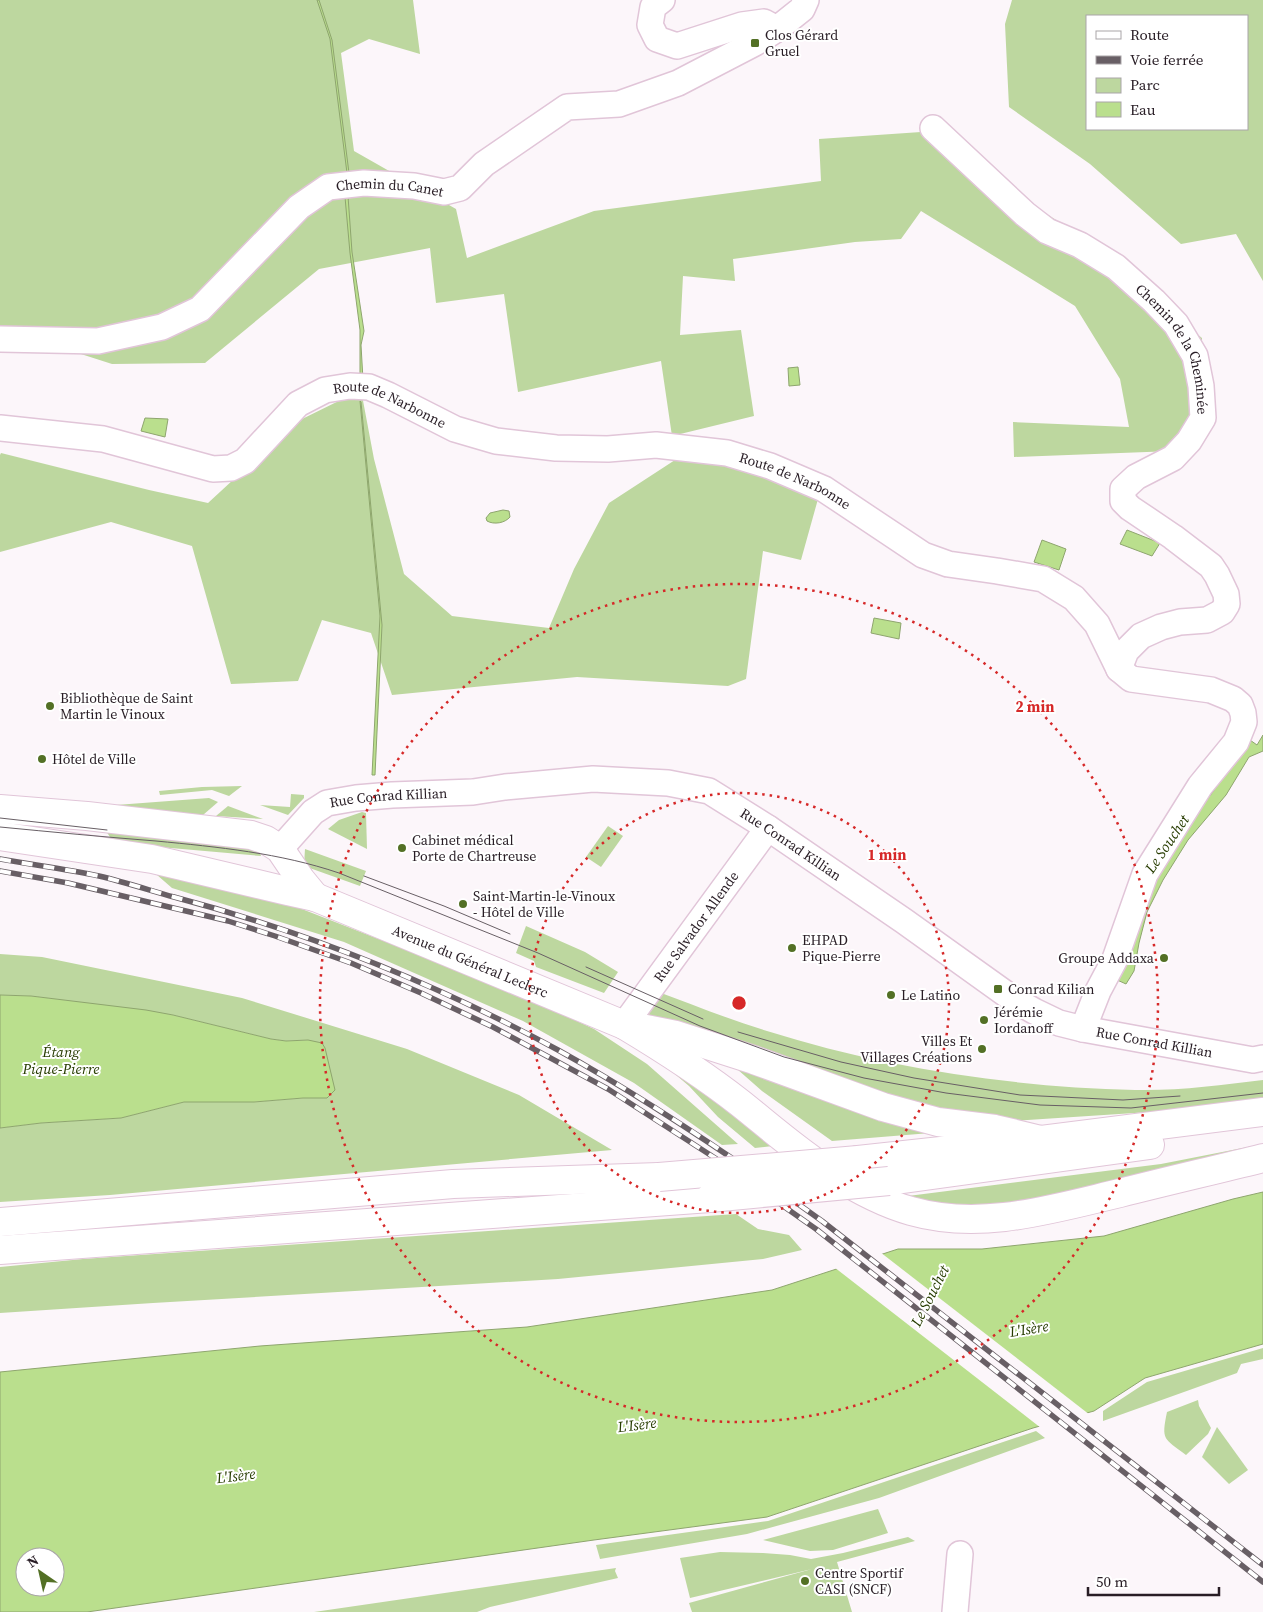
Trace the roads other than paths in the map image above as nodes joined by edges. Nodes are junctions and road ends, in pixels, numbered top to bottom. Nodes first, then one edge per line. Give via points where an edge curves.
1 (662, 0) edge
2 (806, 0) edge
3 (778, 29) junction
4 (933, 128) dead end
5 (0, 339) edge
6 (0, 428) edge
7 (1119, 669) junction
8 (0, 809) edge
9 (768, 828) junction
10 (0, 836) edge
11 (278, 856) junction
12 (180, 865) junction
13 (287, 891) junction
14 (315, 897) junction
15 (624, 1025) junction
16 (1083, 1029) junction
17 (1258, 1059) edge
18 (1263, 1112) edge
19 (1263, 1130) edge
20 (1041, 1140) junction
21 (1263, 1158) edge
22 (0, 1222) edge
23 (0, 1250) edge
24 (960, 1554) dead end
25 (954, 1612) edge

1 - 3 street via 654,7 650,26 657,39 677,46 742,25 764,22
2 - 3 street, Chemin du Canet via 802,9
3 - 5 street, Chemin du Canet via 678,84 619,104 567,107 484,164 460,188 444,192 414,186 364,183 328,187 299,208 200,309 162,327 98,341
4 - 7 street, Chemin de la Cheminée via 1047,231 1080,245 1116,267 1176,324 1196,356 1203,418 1189,441 1173,458 1136,477 1124,490 1122,501 1211,566 1226,594 1227,604 1222,612 1207,620 1180,622 1141,636 1126,650
6 - 7 street, Route de Narbonne via 103,439 213,469 232,468 245,461 298,404 325,390 350,386 370,387 455,429 496,441 565,448 656,445 727,453 770,466 824,489 923,555 948,564 1043,579 1074,598 1097,624
7 - 16 street via 1131,679 1211,690 1225,695 1240,705 1244,722 1236,742 1200,786 1145,874 1115,959 1098,990
8 - 11 main road via 251,835 266,840
9 - 11 street, Rue Conrad Killian via 709,791 668,783 593,779 327,803 297,829
9 - 15 street, Rue Salvador Allende
9 - 16 street, Rue Conrad Killian via 1013,999 1059,1023
10 - 12 main road, Avenue du Général Leclerc
11 - 12 main road, Avenue du Général Leclerc via 272,868 257,871 203,861
11 - 13 main road via 280,878
11 - 14 main road
12 - 13 main road, Avenue du Général Leclerc
13 - 14 main road, Avenue du Général Leclerc
14 - 15 main road, Avenue du Général Leclerc
15 - 20 main road via 676,1035 938,1122 995,1129
15 - 21 main road via 683,1061 828,1171 861,1190 912,1212 979,1219 1039,1212
16 - 17 street, Rue Conrad Killian
18 - 20 main road
19 - 23 main road, bridge via 889,1181 710,1198
20 - 22 main road, bridge via 858,1160 659,1176 453,1184
24 - 25 street

